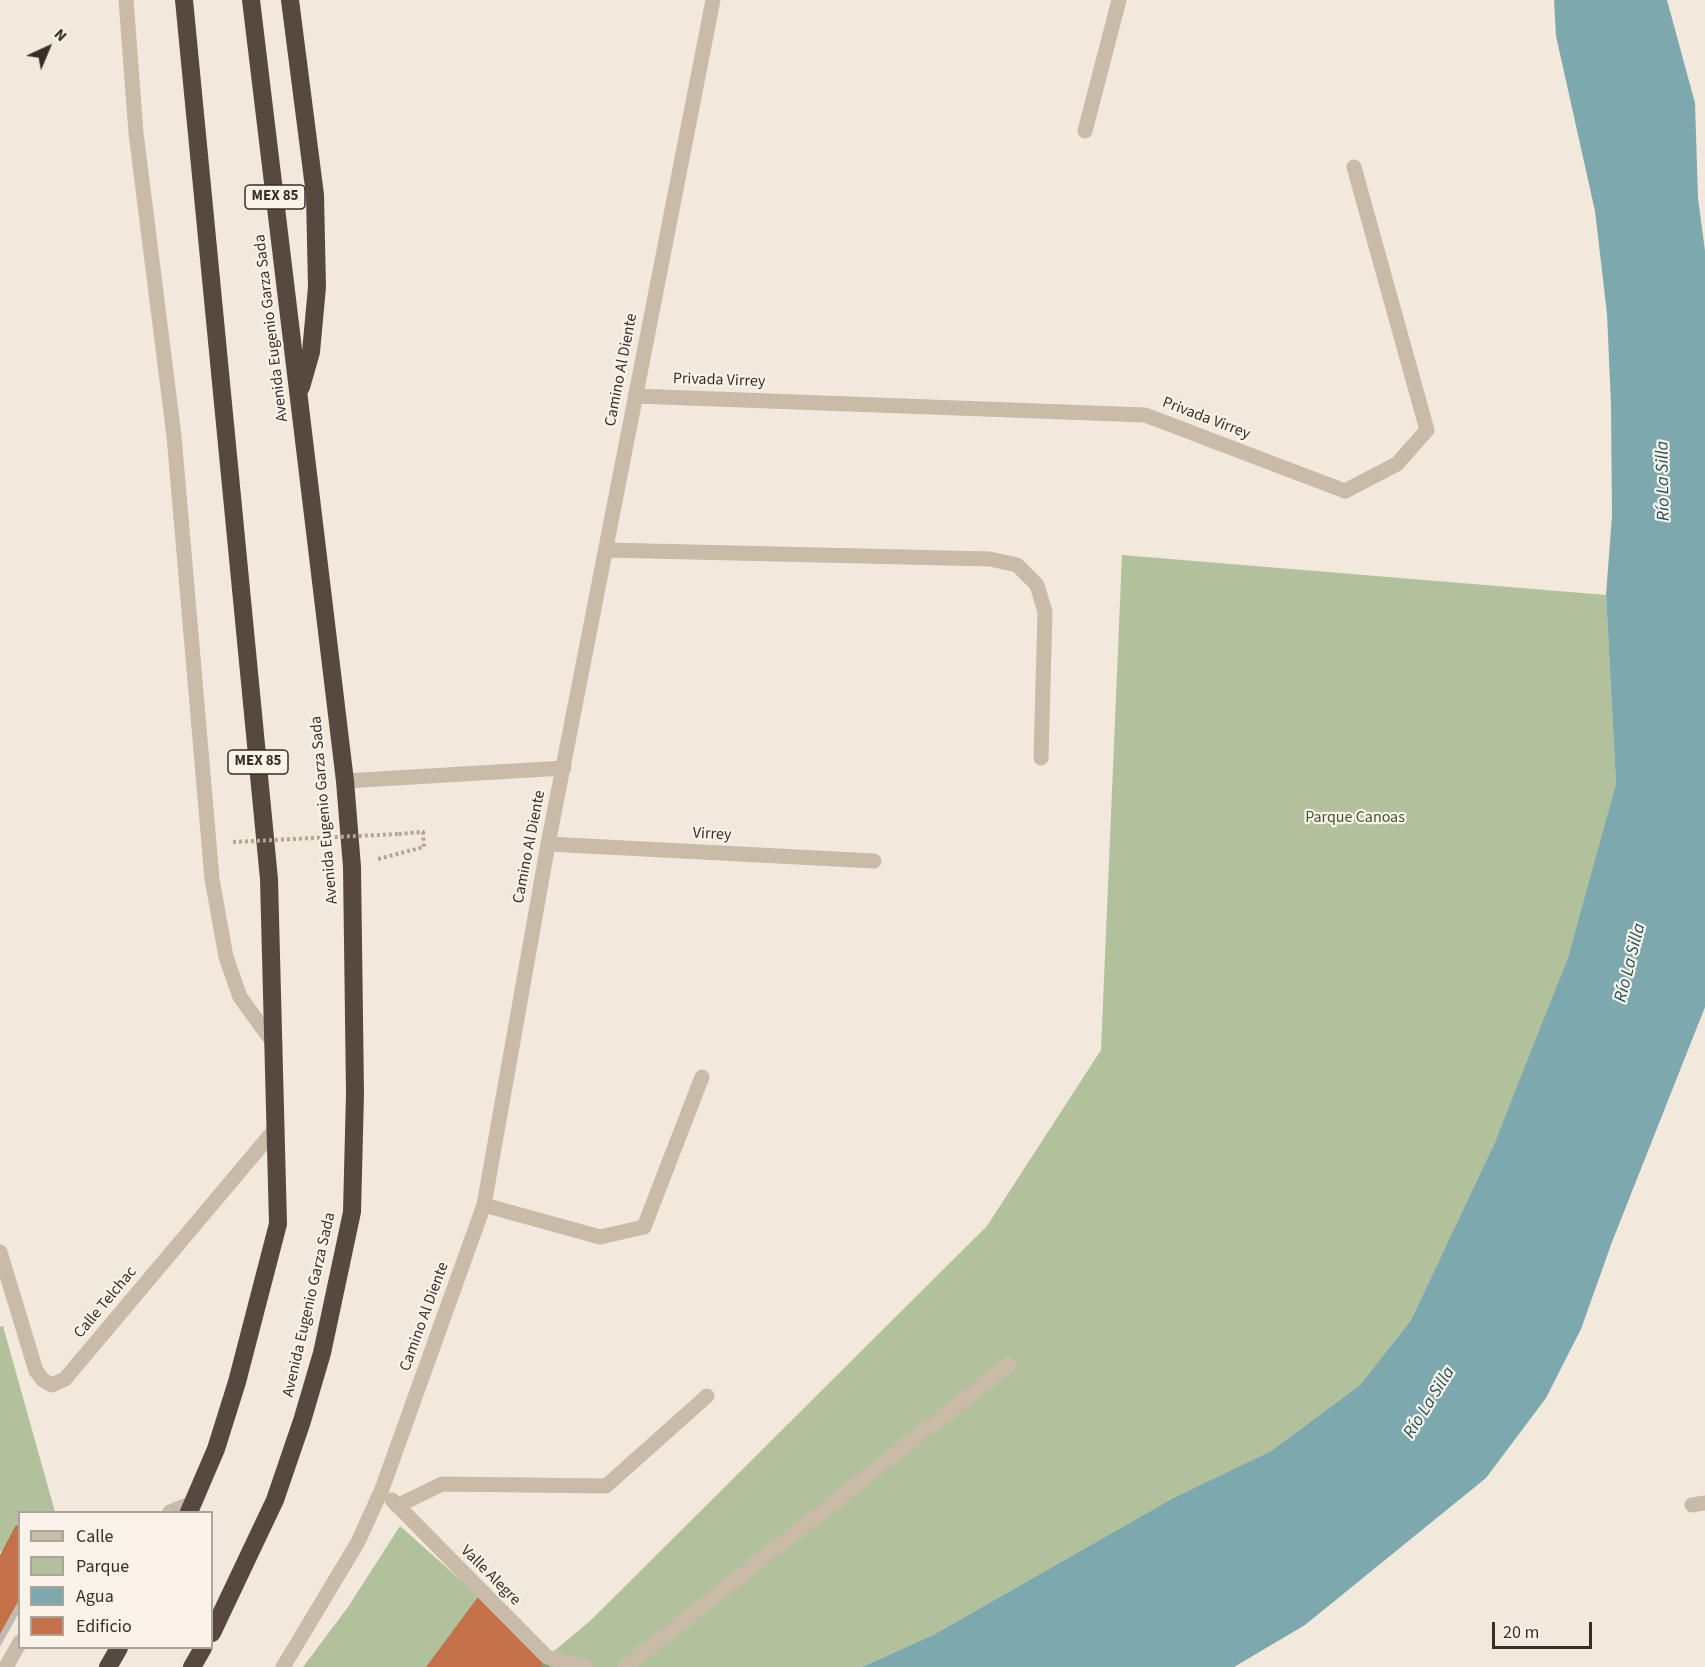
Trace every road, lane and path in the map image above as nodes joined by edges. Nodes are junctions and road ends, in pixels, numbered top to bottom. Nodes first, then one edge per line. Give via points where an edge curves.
1 (126, 0) edge
2 (184, 0) edge
3 (251, 0) edge
4 (290, 0) edge
5 (713, 0) edge
6 (1119, 0) edge
7 (1084, 131) dead end
8 (1353, 167) dead end
9 (299, 394) junction
10 (635, 396) junction
11 (606, 550) junction
12 (1041, 758) dead end
13 (564, 768) junction
14 (345, 781) junction
15 (233, 842) dead end
16 (548, 844) junction
17 (874, 861) dead end
18 (352, 867) junction
19 (275, 1045) junction
20 (702, 1077) dead end
21 (277, 1127) junction
22 (484, 1205) junction
23 (0, 1252) edge
24 (1009, 1364) dead end
25 (707, 1396) dead end
26 (382, 1490) junction
27 (398, 1506) junction
28 (192, 1507) edge
29 (174, 1511) edge
30 (213, 1631) edge
31 (18, 1646) edge
32 (118, 1649) edge
33 (202, 1649) edge
34 (6, 1667) edge
35 (108, 1667) edge
36 (192, 1667) edge
37 (283, 1667) edge
38 (586, 1667) edge
39 (625, 1667) edge

1 - 19 street via 136,133 174,436 209,859 226,957 240,997
2 - 19 highway, MEX 85 via 269,879
3 - 9 highway, Avenida Eugenio Garza Sada / MEX 85
4 - 9 highway via 315,206 312,341
5 - 10 street, Camino Al Diente
6 - 7 street
8 - 10 street, Privada Virrey via 1427,430 1397,464 1345,491 1145,415
9 - 14 highway, Avenida Eugenio Garza Sada / MEX 85
10 - 11 street, Camino Al Diente
11 - 12 street via 990,559 1017,565 1037,585 1045,612
11 - 13 street, Camino Al Diente
13 - 14 street
13 - 16 street, Camino Al Diente
14 - 18 highway, Avenida Eugenio Garza Sada / MEX 85
15 - 18 path, bridge via 423,832 424,847
16 - 17 street, Virrey
16 - 22 street, Camino Al Diente
18 - 30 highway, Avenida Eugenio Garza Sada / MEX 85 via 352,1212 322,1353 302,1421 274,1500
19 - 21 highway, MEX 85
20 - 22 street via 644,1227 600,1238
21 - 23 street, Calle Telchac via 65,1379 52,1385 36,1371
21 - 28 highway, MEX 85 via 278,1224 237,1382
22 - 26 street, Camino Al Diente
24 - 39 street
25 - 27 street via 606,1486 442,1484
26 - 27 street, Valle Alegre
26 - 37 street, Camino Al Diente via 358,1542
27 - 38 street, Valle Alegre via 547,1657
28 - 29 street
31 - 34 street
32 - 35 highway
33 - 36 highway

